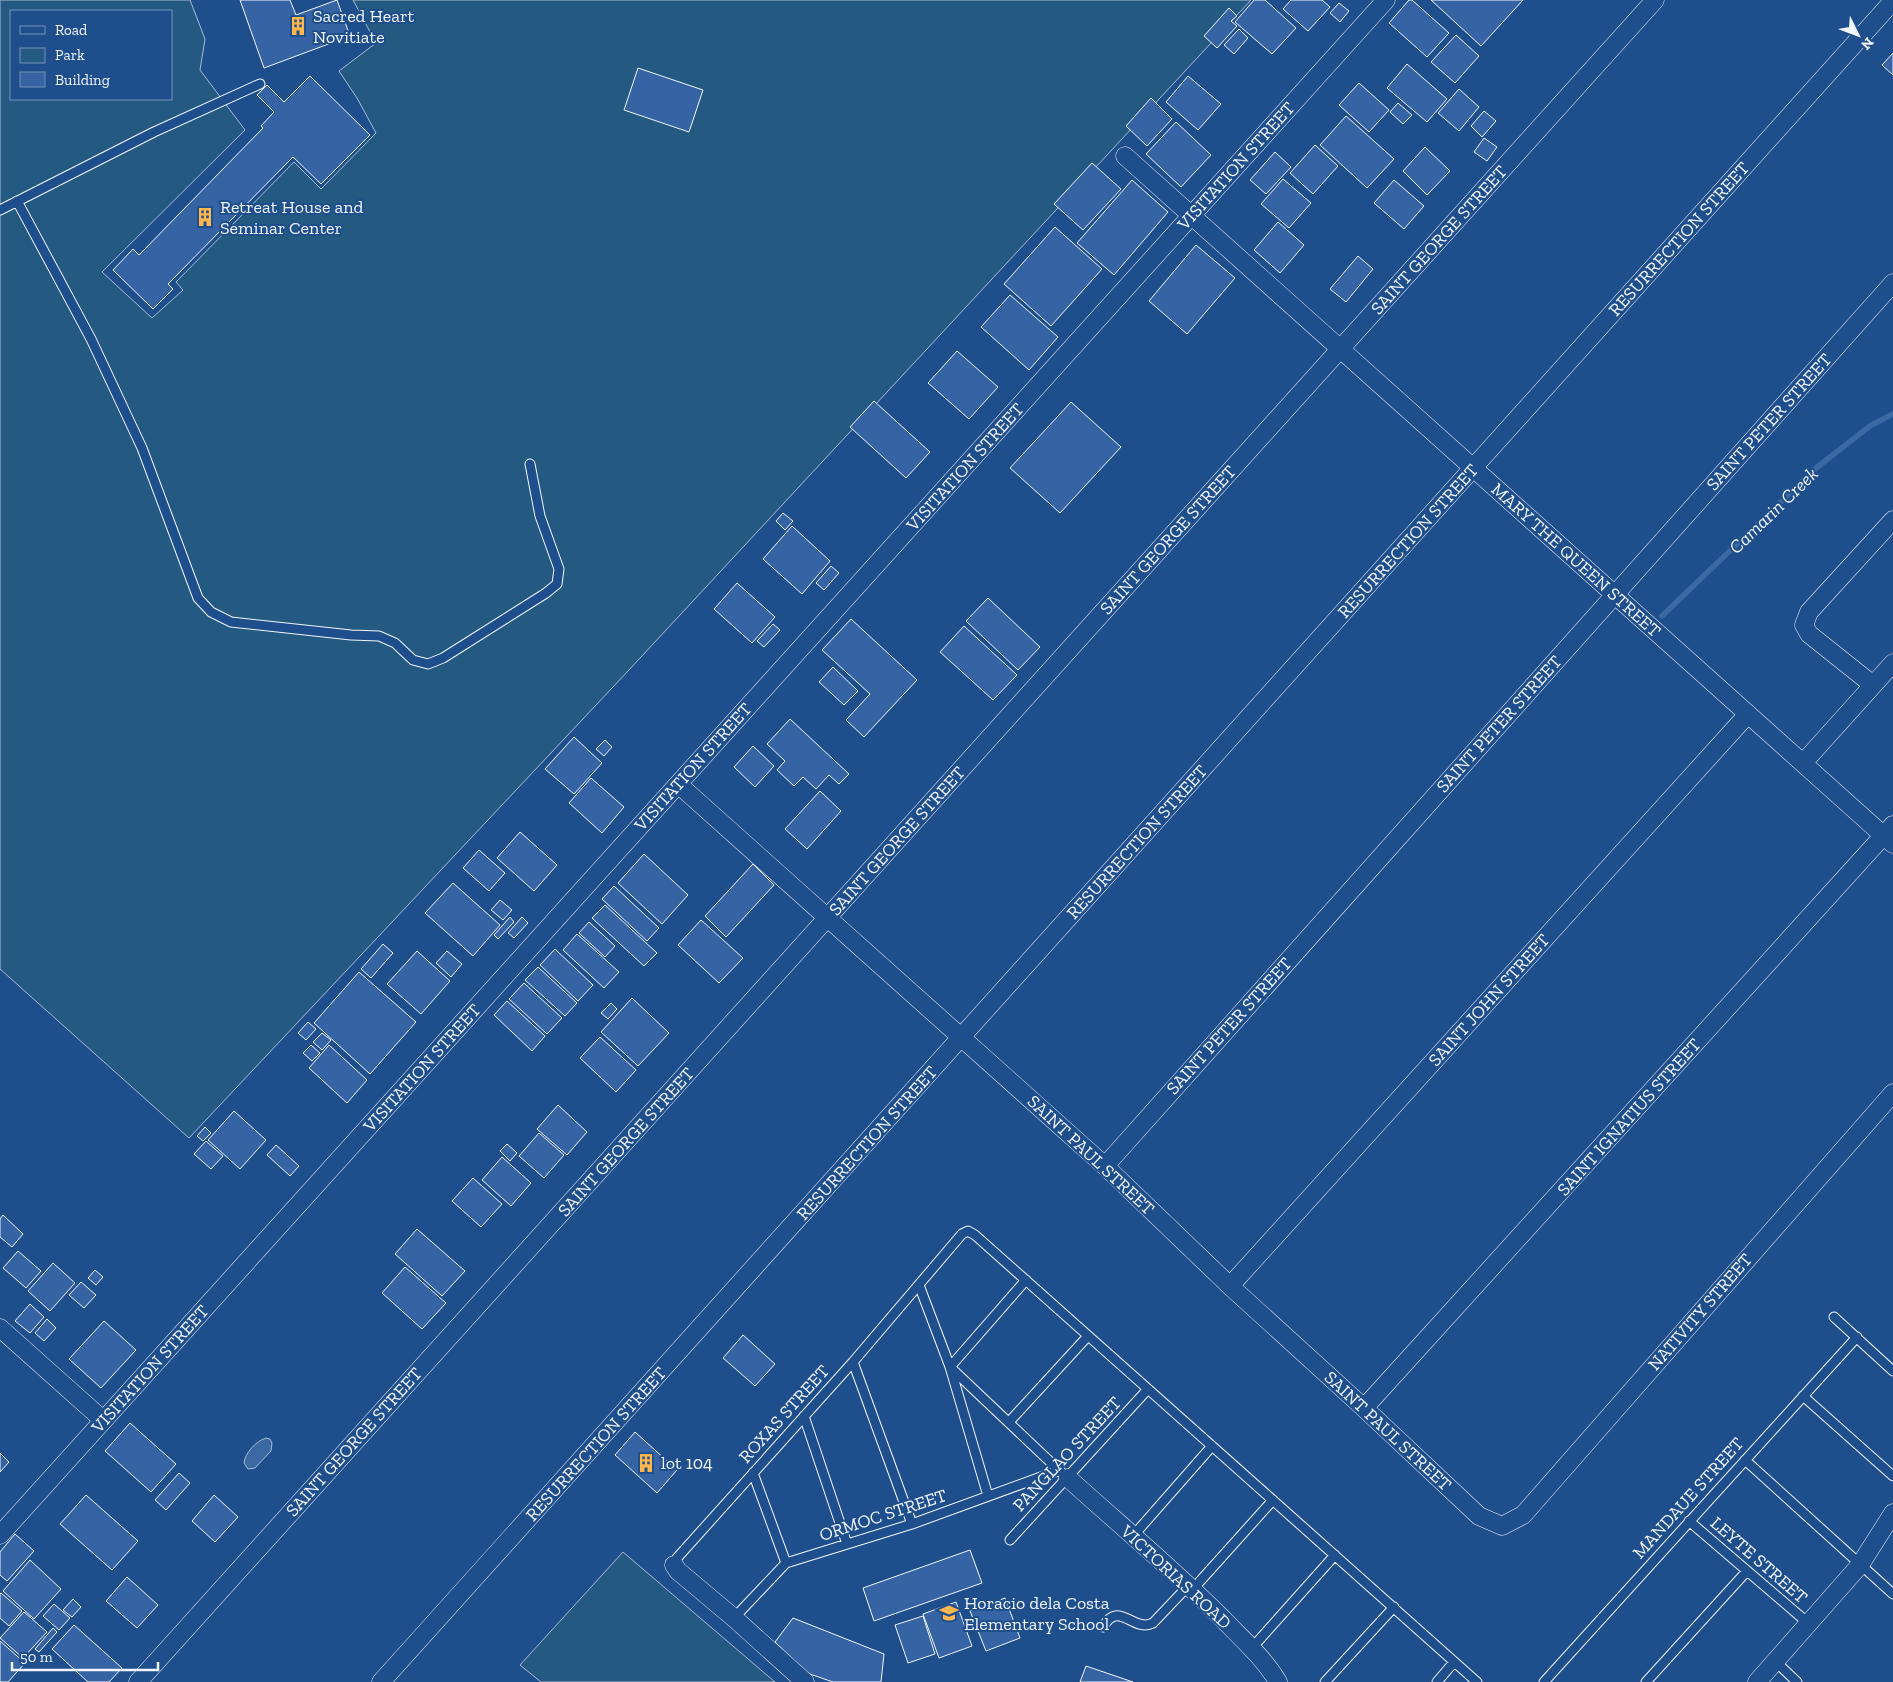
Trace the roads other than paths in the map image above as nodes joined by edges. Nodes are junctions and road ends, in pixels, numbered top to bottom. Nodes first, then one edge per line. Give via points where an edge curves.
1 (1386, 0) edge
2 (1655, 0) edge
3 (1893, 1) edge
4 (260, 84) dead end
5 (1125, 156) dead end
6 (18, 201) junction
7 (0, 210) edge
8 (1192, 215) junction
9 (1893, 283) edge
10 (1341, 349) junction
11 (530, 464) dead end
12 (1474, 468) junction
13 (1893, 520) edge
14 (1615, 594) junction
15 (1893, 663) edge
16 (1873, 685) junction
17 (1748, 714) junction
18 (1803, 763) junction
19 (678, 784) junction
20 (1890, 835) edge
21 (828, 918) junction
22 (961, 1038) junction
23 (1893, 1092) edge
24 (1105, 1166) junction
25 (1026, 1280) junction
26 (919, 1285) junction
27 (1230, 1286) junction
28 (1834, 1316) dead end
29 (0, 1328) edge
30 (1088, 1336) junction
31 (1857, 1337) junction
32 (853, 1362) junction
33 (950, 1367) junction
34 (1893, 1371) edge
35 (1148, 1389) junction
36 (1803, 1396) junction
37 (1364, 1408) junction
38 (804, 1416) junction
39 (103, 1420) junction
40 (1009, 1422) junction
41 (1212, 1446) junction
42 (1745, 1460) junction
43 (753, 1473) junction
44 (1064, 1474) junction
45 (1893, 1476) edge
46 (988, 1496) junction
47 (1273, 1500) junction
48 (1893, 1513) edge
49 (1689, 1521) junction
50 (912, 1524) junction
51 (1502, 1526) joint
52 (0, 1535) edge
53 (1132, 1536) junction
54 (1010, 1540) dead end
55 (847, 1544) junction
56 (1335, 1555) junction
57 (786, 1563) junction
58 (1860, 1564) junction
59 (674, 1565) joint
60 (1747, 1571) junction
61 (1191, 1587) junction
62 (1893, 1594) edge
63 (1394, 1608) junction
64 (734, 1618) junction
65 (1808, 1623) junction
66 (1103, 1627) dead end
67 (1252, 1648) junction
68 (1775, 1661) junction
69 (1454, 1662) junction
70 (138, 1682) edge
71 (381, 1682) edge
72 (806, 1682) edge
73 (1278, 1682) edge
74 (1325, 1682) edge
75 (1437, 1682) edge
76 (1477, 1682) edge
77 (1544, 1682) edge
78 (1646, 1682) edge
79 (1757, 1682) edge
80 (1797, 1682) edge

1 - 8 street, VISITATION STREET
2 - 10 street, SAINT GEORGE STREET
3 - 12 street, RESURRECTION STREET
4 - 6 lane via 154,132
5 - 8 street, MARY THE QUEEN STREET
6 - 7 lane
6 - 11 lane via 91,339 142,448 198,598 212,612 231,622 379,636 395,643 413,660 428,664 443,658 557,584 559,569 540,516
8 - 10 street, MARY THE QUEEN STREET
8 - 19 street, VISITATION STREET
9 - 14 street, SAINT PETER STREET
10 - 12 street, MARY THE QUEEN STREET
10 - 21 street, SAINT GEORGE STREET
12 - 14 street, MARY THE QUEEN STREET
12 - 22 street, RESURRECTION STREET
13 - 16 street via 1810,612 1804,625 1809,634
14 - 17 street, MARY THE QUEEN STREET
14 - 24 street, SAINT PETER STREET
15 - 16 street
16 - 18 street
17 - 18 street, MARY THE QUEEN STREET
17 - 27 street, SAINT JOHN STREET
18 - 20 street, MARY THE QUEEN STREET
19 - 21 street, SAINT PAUL STREET
19 - 39 street, VISITATION STREET
20 - 37 street, SAINT IGNATIUS STREET
21 - 22 street, SAINT PAUL STREET
21 - 70 street, SAINT GEORGE STREET
22 - 24 street, SAINT PAUL STREET
22 - 71 street, RESURRECTION STREET
23 - 51 street, NATIVITY STREET via 1523,1515
24 - 27 street, SAINT PAUL STREET
25 - 26 lane, ROXAS STREET via 968,1231
25 - 30 lane
25 - 33 lane
26 - 32 lane, ROXAS STREET
26 - 33 lane
27 - 37 street, SAINT PAUL STREET
28 - 31 lane
29 - 39 street
30 - 35 lane
30 - 40 lane
31 - 34 lane
31 - 36 lane, MANDAUE STREET
32 - 38 lane, ROXAS STREET
32 - 50 lane
33 - 40 lane
33 - 46 lane
35 - 41 lane
35 - 44 lane, PANGLAO STREET
36 - 42 lane, MANDAUE STREET
36 - 45 lane
37 - 51 street, SAINT PAUL STREET via 1479,1516
38 - 43 lane, ROXAS STREET
38 - 55 lane
39 - 52 street, VISITATION STREET
40 - 44 lane
41 - 47 lane
41 - 53 lane
42 - 49 lane, MANDAUE STREET
42 - 58 lane
43 - 57 lane
43 - 59 lane, ROXAS STREET via 676,1558
44 - 46 lane, ORMOC STREET
44 - 53 street, VICTORIAS ROAD
44 - 54 lane, PANGLAO STREET
46 - 50 lane, ORMOC STREET
47 - 56 lane
47 - 61 lane
48 - 58 street
49 - 60 lane, LEYTE STREET
49 - 77 lane, MANDAUE STREET
50 - 55 lane, ORMOC STREET
53 - 61 street, VICTORIAS ROAD
55 - 57 lane, ORMOC STREET
56 - 63 lane
56 - 67 lane
57 - 64 lane, ORMOC STREET
58 - 62 lane
58 - 65 street
59 - 64 street
60 - 65 lane, LEYTE STREET
60 - 78 lane
61 - 66 lane via 1153,1623 1140,1625 1114,1615
61 - 67 street, VICTORIAS ROAD
63 - 69 lane
63 - 74 lane
64 - 72 street
65 - 68 street
67 - 73 street, VICTORIAS ROAD
68 - 79 street
68 - 80 lane
69 - 75 lane
69 - 76 lane

